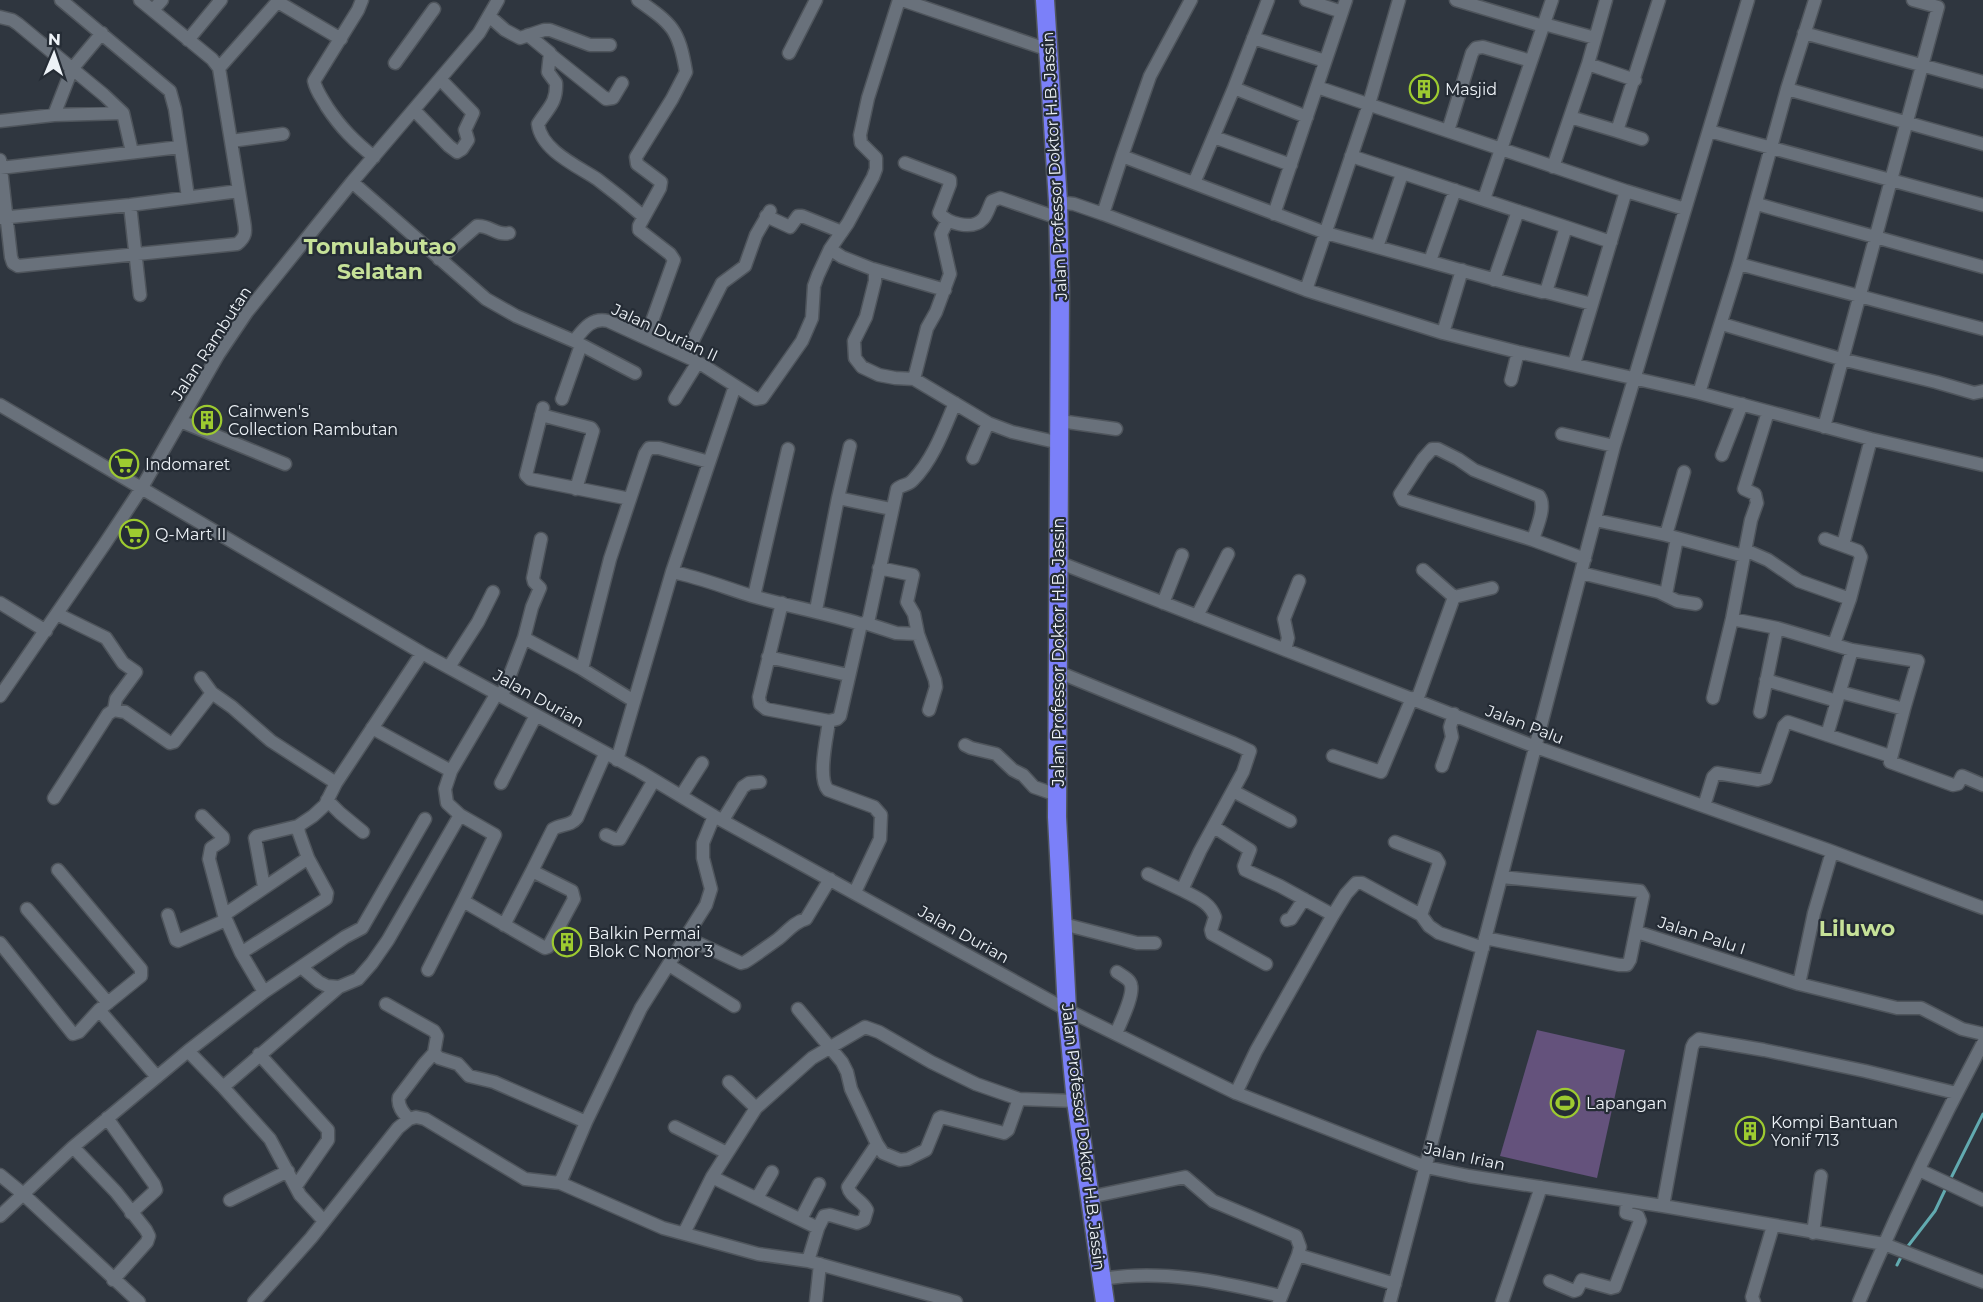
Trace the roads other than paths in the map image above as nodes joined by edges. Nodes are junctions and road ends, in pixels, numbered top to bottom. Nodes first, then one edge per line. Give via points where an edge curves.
1 (61, 0) edge
2 (140, 0) edge
3 (162, 0) edge
4 (222, 0) edge
5 (362, 0) edge
6 (498, 0) edge
7 (638, 0) edge
8 (816, 0) edge
9 (901, 0) edge
10 (1045, 0) edge
11 (1191, 0) edge
12 (1268, 0) edge
13 (1306, 0) edge
14 (1399, 0) edge
15 (1456, 0) edge
16 (1552, 0) edge
17 (1606, 0) edge
18 (1659, 0) edge
19 (1748, 0) edge
20 (1815, 0) edge
21 (1913, 0) edge
22 (278, 1) edge
23 (1939, 3) edge
24 (925, 4) edge
25 (1344, 6) edge
26 (434, 9) dead end
27 (153, 10) junction
28 (489, 16) junction
29 (0, 17) edge
30 (1544, 25) junction
31 (102, 33) junction
32 (1804, 33) junction
33 (528, 35) junction
34 (1253, 38) junction
35 (1595, 38) junction
36 (341, 39) junction
37 (189, 40) junction
38 (610, 45) dead end
39 (1049, 50) junction
40 (789, 53) dead end
41 (551, 55) junction
42 (1325, 61) junction
43 (1531, 61) junction
44 (395, 63) dead end
45 (1588, 64) junction
46 (1923, 66) junction
47 (219, 68) junction
48 (72, 69) junction
49 (440, 79) junction
50 (1635, 80) junction
51 (1983, 82) edge
52 (622, 84) dead end
53 (1234, 87) junction
54 (1317, 87) junction
55 (1787, 90) junction
56 (1369, 104) junction
57 (414, 110) junction
58 (123, 113) junction
59 (54, 115) junction
60 (1307, 117) junction
61 (1570, 117) junction
62 (0, 121) edge
63 (1906, 123) junction
64 (1448, 131) junction
65 (1617, 131) junction
66 (1709, 131) junction
67 (283, 134) dead end
68 (1214, 137) junction
69 (1642, 139) dead end
70 (231, 141) junction
71 (1983, 144) edge
72 (180, 147) junction
73 (1771, 148) junction
74 (1502, 150) junction
75 (132, 152) junction
76 (1122, 156) junction
77 (1351, 156) junction
78 (374, 157) junction
79 (905, 163) dead end
80 (0, 165) edge
81 (1291, 165) junction
82 (1553, 167) junction
83 (1402, 174) junction
84 (1890, 181) junction
85 (352, 182) junction
86 (1194, 183) junction
87 (1455, 190) junction
88 (239, 191) junction
89 (1626, 192) junction
90 (188, 197) junction
91 (1484, 199) junction
92 (1757, 204) junction
93 (130, 205) junction
94 (1983, 205) edge
95 (1685, 209) junction
96 (1058, 210) junction
97 (1518, 210) junction
98 (1103, 214) junction
99 (1274, 214) junction
100 (644, 217) junction
101 (3, 218) edge
102 (947, 222) junction
103 (1566, 227) junction
104 (843, 232) junction
105 (509, 233) dead end
106 (1326, 233) junction
107 (1875, 237) junction
108 (1611, 242) junction
109 (1377, 247) junction
110 (830, 249) junction
111 (135, 253) junction
112 (439, 259) junction
113 (1430, 261) junction
114 (1739, 264) junction
115 (1983, 267) edge
116 (873, 269) junction
117 (1462, 270) junction
118 (1494, 280) junction
119 (945, 290) junction
120 (1306, 290) junction
121 (1546, 292) junction
122 (140, 296) dead end
123 (1859, 296) junction
124 (1592, 304) junction
125 (1722, 324) junction
126 (1983, 329) edge
127 (1443, 333) junction
128 (646, 338) junction
129 (577, 343) junction
130 (1518, 352) junction
131 (685, 356) junction
132 (1841, 359) junction
133 (698, 362) junction
134 (1574, 364) junction
135 (635, 373) dead end
136 (1634, 378) junction
137 (914, 379) junction
138 (1510, 380) dead end
139 (735, 386) junction
140 (1983, 391) edge
141 (1699, 393) junction
142 (562, 399) dead end
143 (675, 399) dead end
144 (955, 403) junction
145 (1742, 404) junction
146 (0, 405) edge
147 (1768, 412) junction
148 (180, 421) junction
149 (1060, 421) junction
150 (988, 423) junction
151 (1824, 427) junction
152 (1116, 429) dead end
153 (1562, 434) dead end
154 (1871, 439) junction
155 (1060, 443) junction
156 (850, 446) dead end
157 (1614, 446) junction
158 (788, 449) dead end
159 (1722, 456) dead end
160 (973, 458) dead end
161 (709, 462) junction
162 (285, 464) dead end
163 (1983, 465) edge
164 (1684, 472) dead end
165 (141, 489) junction
166 (576, 489) junction
167 (838, 498) junction
168 (630, 499) junction
169 (891, 509) junction
170 (1595, 520) junction
171 (1672, 537) junction
172 (541, 539) dead end
173 (1533, 540) junction
174 (1825, 540) dead end
175 (1843, 545) junction
176 (1744, 553) junction
177 (1228, 554) dead end
178 (1182, 555) dead end
179 (1585, 559) junction
180 (1058, 562) junction
181 (879, 568) junction
182 (1423, 570) dead end
183 (672, 572) junction
184 (1581, 573) junction
185 (1299, 581) dead end
186 (1492, 588) dead end
187 (493, 592) dead end
188 (1666, 594) junction
189 (754, 596) junction
190 (1454, 597) junction
191 (1850, 599) junction
192 (0, 603) edge
193 (782, 603) junction
194 (1163, 603) junction
195 (1696, 604) dead end
196 (816, 610) junction
197 (57, 614) junction
198 (1197, 616) junction
199 (1732, 619) junction
200 (863, 623) junction
201 (1777, 628) junction
202 (46, 631) junction
203 (918, 634) junction
204 (524, 638) junction
205 (1834, 644) junction
206 (1285, 650) junction
207 (1852, 650) junction
208 (422, 653) junction
209 (768, 657) junction
210 (449, 667) junction
211 (582, 669) junction
212 (1058, 672) junction
213 (848, 675) junction
214 (201, 678) dead end
215 (1766, 680) junction
216 (212, 693) junction
217 (499, 695) junction
218 (0, 696) edge
219 (1839, 697) junction
220 (1414, 699) junction
221 (1713, 699) dead end
222 (634, 701) junction
223 (1904, 709) junction
224 (114, 710) junction
225 (929, 710) dead end
226 (1760, 712) dead end
227 (1454, 714) junction
228 (536, 716) junction
229 (829, 721) junction
230 (372, 728) junction
231 (1827, 735) junction
232 (965, 745) dead end
233 (1536, 747) junction
234 (1333, 756) dead end
235 (1890, 756) junction
236 (611, 757) junction
237 (702, 763) dead end
238 (1442, 766) dead end
239 (451, 771) junction
240 (654, 780) junction
241 (760, 782) dead end
242 (336, 783) junction
243 (501, 783) dead end
244 (1983, 785) edge
245 (1233, 791) junction
246 (1057, 795) junction
247 (681, 796) junction
248 (54, 798) dead end
249 (327, 800) junction
250 (1704, 806) junction
251 (460, 815) junction
252 (202, 816) dead end
253 (718, 818) junction
254 (425, 819) dead end
255 (1290, 821) dead end
256 (298, 826) junction
257 (1214, 827) junction
258 (363, 832) dead end
259 (606, 836) dead end
260 (1395, 842) dead end
261 (1832, 852) junction
262 (308, 858) junction
263 (58, 870) dead end
264 (532, 871) junction
265 (1148, 874) dead end
266 (1502, 877) junction
267 (830, 879) junction
268 (264, 887) junction
269 (1182, 890) junction
270 (855, 892) junction
271 (1304, 899) junction
272 (463, 901) junction
273 (1983, 908) edge
274 (27, 909) dead end
275 (168, 915) dead end
276 (1333, 915) junction
277 (1421, 915) junction
278 (225, 918) junction
279 (1287, 920) dead end
280 (1063, 924) junction
281 (504, 925) junction
282 (1637, 932) junction
283 (687, 938) junction
284 (0, 943) edge
285 (1155, 943) dead end
286 (1484, 943) junction
287 (241, 953) junction
288 (1266, 964) dead end
289 (669, 965) junction
290 (301, 967) junction
291 (428, 970) dead end
292 (1117, 972) dead end
293 (1798, 984) junction
294 (339, 987) junction
295 (264, 992) junction
296 (386, 1004) dead end
297 (104, 1006) junction
298 (734, 1006) dead end
299 (798, 1009) dead end
300 (1067, 1010) junction
301 (1116, 1034) junction
302 (1983, 1034) edge
303 (1983, 1043) edge
304 (830, 1047) junction
305 (188, 1051) junction
306 (434, 1053) junction
307 (259, 1054) junction
308 (158, 1077) junction
309 (729, 1082) dead end
310 (223, 1087) junction
311 (1236, 1093) junction
312 (1956, 1093) junction
313 (1019, 1099) junction
314 (1076, 1101) junction
315 (756, 1108) junction
316 (107, 1119) junction
317 (409, 1119) junction
318 (586, 1122) junction
319 (675, 1127) dead end
320 (877, 1144) junction
321 (73, 1147) junction
322 (727, 1153) junction
323 (1426, 1167) junction
324 (1919, 1170) junction
325 (288, 1171) junction
326 (772, 1172) dead end
327 (0, 1175) edge
328 (1821, 1176) dead end
329 (712, 1177) junction
330 (560, 1183) junction
331 (819, 1184) dead end
332 (296, 1186) junction
333 (1541, 1187) junction
334 (22, 1193) junction
335 (1090, 1197) junction
336 (757, 1198) junction
337 (230, 1200) dead end
338 (1983, 1200) edge
339 (1627, 1201) junction
340 (1663, 1206) junction
341 (131, 1213) junction
342 (0, 1216) edge
343 (801, 1220) junction
344 (324, 1221) junction
345 (1773, 1226) junction
346 (818, 1228) junction
347 (684, 1233) junction
348 (1813, 1233) junction
349 (1890, 1246) junction
350 (1298, 1255) junction
351 (814, 1262) junction
352 (1102, 1279) junction
353 (113, 1280) junction
354 (1550, 1281) dead end
355 (1983, 1282) edge
356 (1395, 1284) junction
357 (1280, 1299) edge
358 (139, 1302) edge
359 (254, 1302) edge
360 (816, 1302) edge
361 (958, 1302) edge
362 (1105, 1302) edge
363 (1390, 1302) edge
364 (1502, 1302) edge
365 (1754, 1302) edge
366 (1859, 1302) edge

1 - 31 street
2 - 27 street
3 - 27 street
4 - 37 street
5 - 36 street
6 - 28 street, Jalan Rambutan
7 - 100 street via 676,33 686,72 636,157 637,164 661,182
8 - 40 street
9 - 24 street
9 - 104 street via 868,98 860,135 861,143 876,158 876,169
10 - 39 highway, Jalan Professor Doktor H.B. Jassin
11 - 76 street via 1150,76
12 - 34 street
13 - 25 street
14 - 56 street
15 - 30 street
16 - 30 street
17 - 35 street
18 - 50 street
19 - 66 street
20 - 32 street
21 - 23 street
22 - 36 street
22 - 47 street
23 - 46 street
24 - 39 street
25 - 42 street
26 - 44 street
27 - 37 street
28 - 33 street via 511,34 520,38
28 - 49 street, Jalan Rambutan
29 - 48 street via 12,20
30 - 35 street
30 - 43 street
31 - 48 street
31 - 72 street via 170,91
32 - 46 street
32 - 55 street
33 - 38 street via 550,30 590,45
33 - 41 street
34 - 42 street
34 - 53 street
35 - 45 street
36 - 78 street via 314,78 314,84 348,136
37 - 47 street
39 - 96 highway, Jalan Professor Doktor H.B. Jassin
41 - 52 street via 606,99 613,98
41 - 100 street via 548,72 556,87 551,108 538,124 540,135 564,159
42 - 54 street
43 - 64 street via 1476,48
43 - 74 street
45 - 50 street
45 - 61 street
46 - 51 street
46 - 63 street
47 - 70 street
48 - 58 street
48 - 59 street
49 - 57 street, Jalan Rambutan
49 - 57 street via 473,113 465,129 468,140 462,149 457,152 449,146
50 - 65 street
53 - 60 street
53 - 68 street
54 - 56 street
54 - 60 street
55 - 63 street
55 - 73 street
56 - 64 street
56 - 77 street
57 - 78 street, Jalan Rambutan
58 - 59 street
58 - 75 street
59 - 62 street
60 - 81 street
61 - 65 street
61 - 82 street
63 - 71 street
63 - 84 street
64 - 74 street
65 - 69 street
66 - 73 street
66 - 95 street
67 - 70 street
68 - 81 street
68 - 86 street
70 - 88 street
72 - 75 street
72 - 90 street
73 - 84 street
73 - 92 street
74 - 82 street
74 - 91 street
75 - 80 street
76 - 86 street
76 - 98 street
77 - 83 street
77 - 106 street
78 - 85 street, Jalan Rambutan
79 - 102 street via 950,180 939,213
80 - 101 street
81 - 99 street
82 - 89 street
83 - 87 street
83 - 109 street
84 - 94 street
84 - 107 street
85 - 112 street
85 - 148 street, Jalan Rambutan via 247,312
86 - 99 street
87 - 91 street
87 - 113 street
88 - 90 street
88 - 111 street via 245,236 237,244
89 - 95 street
89 - 108 street
90 - 93 street
91 - 97 street
92 - 107 street
92 - 114 street
93 - 101 street
93 - 111 street
95 - 136 street
96 - 98 street via 1074,204
96 - 102 street via 1000,198 992,201 983,219 975,225
96 - 149 highway, Jalan Professor Doktor H.B. Jassin
97 - 103 street
97 - 118 street
98 - 120 street
99 - 106 street
100 - 128 street via 640,232 674,260
101 - 111 street via 13,263 18,266
102 - 119 street via 941,234 950,274
103 - 108 street
103 - 121 street
104 - 110 street
104 - 131 street via 802,216 790,227 768,214 745,266 722,283
105 - 112 street via 498,234 486,226 477,226
106 - 109 street
106 - 120 street
107 - 115 street
107 - 123 street
108 - 124 street
109 - 113 street
110 - 116 street
110 - 139 street, Jalan Durian II via 814,286 812,318 795,354 762,398 756,399
111 - 122 street
112 - 129 street via 486,299
113 - 117 street
114 - 123 street
114 - 125 street
116 - 119 street
116 - 137 street via 875,281 866,317 854,342 855,358 875,373
117 - 118 street
117 - 127 street
118 - 121 street
119 - 137 street via 927,328
120 - 127 street
121 - 124 street
123 - 126 street
123 - 132 street
124 - 134 street
125 - 132 street
125 - 141 street
127 - 130 street
128 - 129 street, Jalan Durian II via 602,319 591,322
128 - 131 street, Jalan Durian II
129 - 135 street
129 - 142 street
130 - 134 street
130 - 138 street
131 - 133 street, Jalan Durian II
132 - 140 street via 1974,393
132 - 151 street
133 - 139 street, Jalan Durian II
133 - 143 street
134 - 136 street
136 - 141 street
136 - 157 street
137 - 144 street
139 - 161 street
141 - 145 street
144 - 150 street
144 - 169 street via 920,473 910,484 897,489
145 - 147 street
145 - 159 street
146 - 165 street, Jalan Durian
147 - 151 street
147 - 176 street via 1744,489 1755,494 1757,503
148 - 162 street
148 - 165 street, Jalan Rambutan
149 - 152 street
149 - 155 highway, Jalan Professor Doktor H.B. Jassin
150 - 155 street
150 - 160 street
151 - 154 street
153 - 157 street
154 - 163 street
154 - 175 street
155 - 180 highway, Jalan Professor Doktor H.B. Jassin
156 - 167 street
157 - 170 street
158 - 189 street
161 - 168 street via 649,448
161 - 183 street
164 - 171 street
165 - 197 street, Jalan Rambutan
165 - 208 street, Jalan Durian
166 - 166 street via 526,476 542,411 593,431
166 - 168 street
167 - 169 street
167 - 196 street
168 - 211 street
169 - 181 street
170 - 171 street
170 - 179 street
171 - 176 street
171 - 188 street
172 - 204 street via 533,578 540,588
173 - 173 street via 1542,502 1539,496 1474,470 1438,449 1429,452 1400,494 1409,503
173 - 179 street
174 - 175 street
175 - 191 street via 1858,551 1861,557
176 - 191 street via 1768,560 1799,580
176 - 199 street
177 - 198 street
178 - 194 street
179 - 184 street
180 - 194 street, Jalan Palu
180 - 212 highway, Jalan Professor Doktor H.B. Jassin
181 - 200 street via 869,618
181 - 203 street via 913,575 907,602
182 - 190 street
183 - 189 street
183 - 222 street
184 - 188 street
184 - 233 street
185 - 206 street via 1284,619 1288,638
186 - 190 street
187 - 210 street
188 - 195 street
189 - 193 street
190 - 220 street
191 - 205 street
192 - 202 street
193 - 196 street
193 - 209 street
194 - 198 street, Jalan Palu
196 - 200 street
197 - 202 street, Jalan Rambutan
197 - 224 street via 106,638 123,663 136,672 116,699
198 - 206 street, Jalan Palu
199 - 201 street
199 - 221 street
200 - 203 street via 896,633
200 - 213 street
201 - 205 street
201 - 215 street
202 - 218 street, Jalan Rambutan
203 - 225 street via 935,680
204 - 211 street
204 - 217 street
205 - 207 street
206 - 220 street, Jalan Palu
207 - 219 street
207 - 223 street via 1918,661
208 - 210 street, Jalan Durian
208 - 230 street
209 - 213 street
209 - 229 street via 760,704 766,709
210 - 217 street, Jalan Durian
211 - 222 street
212 - 245 street via 1250,751
212 - 246 highway, Jalan Professor Doktor H.B. Jassin
213 - 229 street via 840,716
214 - 216 street
215 - 219 street
215 - 226 street
216 - 224 street via 170,743 125,712
216 - 242 street via 279,747
217 - 228 street, Jalan Durian
217 - 239 street
219 - 223 street
219 - 231 street
220 - 227 street, Jalan Palu
220 - 234 street via 1381,772
222 - 236 street
223 - 235 street
224 - 248 street
227 - 233 street, Jalan Palu
227 - 238 street via 1450,727 1453,735
228 - 236 street, Jalan Durian
228 - 243 street
229 - 270 street via 824,787 874,807 881,815 880,839
230 - 239 street
230 - 242 street
231 - 235 street
231 - 250 street via 1786,723 1766,778 1717,773
232 - 246 street via 996,754 1034,787
233 - 250 street, Jalan Palu
233 - 266 street
235 - 244 street via 1890,762 1953,785 1962,776
236 - 240 street, Jalan Durian
236 - 264 street via 576,821 553,829
237 - 247 street
239 - 251 street via 445,797
240 - 247 street, Jalan Durian
240 - 259 street via 620,839
241 - 253 street via 746,784
242 - 249 street
245 - 255 street
245 - 257 street
246 - 280 highway, Jalan Professor Doktor H.B. Jassin
247 - 253 street, Jalan Durian
249 - 256 street
249 - 258 street
250 - 261 street, Jalan Palu
251 - 272 street via 495,835
251 - 294 street via 372,963 358,978
252 - 278 street via 223,837 211,848 209,859
253 - 267 street, Jalan Durian
253 - 283 street via 702,849 711,890
254 - 290 street via 365,924
256 - 262 street
256 - 268 street via 255,838
257 - 269 street
257 - 271 street via 1250,850 1245,870
260 - 277 street via 1440,863
261 - 273 street, Jalan Palu
261 - 293 street
262 - 268 street
262 - 287 street via 327,893 326,899
263 - 297 street via 142,973
264 - 281 street
264 - 281 street via 572,891 574,899 547,948
265 - 269 street
266 - 282 street, Jalan Palu I via 1640,891 1643,896
266 - 286 street
267 - 270 street, Jalan Durian
267 - 283 street via 806,919 745,962
268 - 278 street
269 - 288 street via 1212,909 1212,934
270 - 300 street, Jalan Durian
271 - 276 street
271 - 279 street
272 - 281 street
272 - 291 street
274 - 297 street
275 - 278 street via 178,941
276 - 277 street via 1352,885 1359,882
276 - 311 street
277 - 286 street via 1439,933
278 - 287 street
280 - 285 street via 1137,943
280 - 300 highway, Jalan Professor Doktor H.B. Jassin
282 - 286 street via 1630,960 1623,966
282 - 293 street, Jalan Palu I
283 - 289 street
284 - 297 street via 73,1034
286 - 323 street
287 - 295 street
289 - 298 street
289 - 318 street via 641,1008
290 - 294 street via 319,982
290 - 295 street
292 - 301 street via 1130,981 1131,991
293 - 302 street, Jalan Palu I via 1897,1008 1920,1008 1962,1029
294 - 307 street
295 - 305 street
296 - 306 street via 434,1030
297 - 308 street
299 - 304 street
300 - 301 street, Jalan Irian
300 - 314 highway, Jalan Professor Doktor H.B. Jassin
301 - 311 street, Jalan Irian
303 - 312 street
304 - 313 street via 865,1027 976,1084
304 - 315 street via 800,1067
304 - 320 street via 847,1072
305 - 308 street
305 - 310 street
306 - 317 street via 399,1097 400,1108
306 - 318 street via 458,1064 473,1077 494,1082
307 - 310 street
307 - 332 street via 328,1130 328,1140
308 - 316 street
309 - 315 street
310 - 325 street via 270,1139
311 - 323 street, Jalan Irian
312 - 324 street
312 - 340 street via 1764,1050 1696,1040
313 - 314 street
313 - 320 street via 1004,1133 941,1117 926,1150 908,1159 883,1153
314 - 335 highway, Jalan Professor Doktor H.B. Jassin
315 - 322 street
316 - 321 street
316 - 341 street via 156,1190
317 - 330 street via 416,1117 435,1124 525,1179
317 - 344 street
318 - 330 street
319 - 322 street
320 - 346 street via 848,1187 849,1193 867,1210 864,1220 857,1223 824,1216
321 - 334 street
321 - 341 street
322 - 329 street
323 - 333 street, Jalan Irian
323 - 356 street
324 - 338 street
324 - 349 street
325 - 332 street
325 - 337 street
326 - 336 street
327 - 334 street
328 - 348 street
329 - 336 street
329 - 347 street
330 - 347 street via 663,1228
331 - 343 street
332 - 344 street
333 - 339 street, Jalan Irian
333 - 364 street
334 - 342 street
334 - 353 street
335 - 350 street via 1185,1177 1213,1201 1296,1236
335 - 352 highway, Jalan Professor Doktor H.B. Jassin
336 - 343 street
339 - 340 street, Jalan Irian
339 - 354 street via 1626,1213 1638,1216 1640,1221 1615,1287 1582,1280 1574,1291
340 - 345 street, Jalan Irian
341 - 353 street via 149,1238
343 - 346 street
344 - 359 street
345 - 348 street, Jalan Irian
345 - 365 street via 1752,1297
346 - 351 street
347 - 351 street via 758,1254
348 - 349 street, Jalan Irian
349 - 355 street, Jalan Irian
349 - 366 street
350 - 356 street
350 - 357 street
351 - 360 street
351 - 361 street
352 - 357 street via 1177,1276 1227,1283
352 - 362 highway, Jalan Professor Doktor H.B. Jassin
353 - 358 street
356 - 363 street

